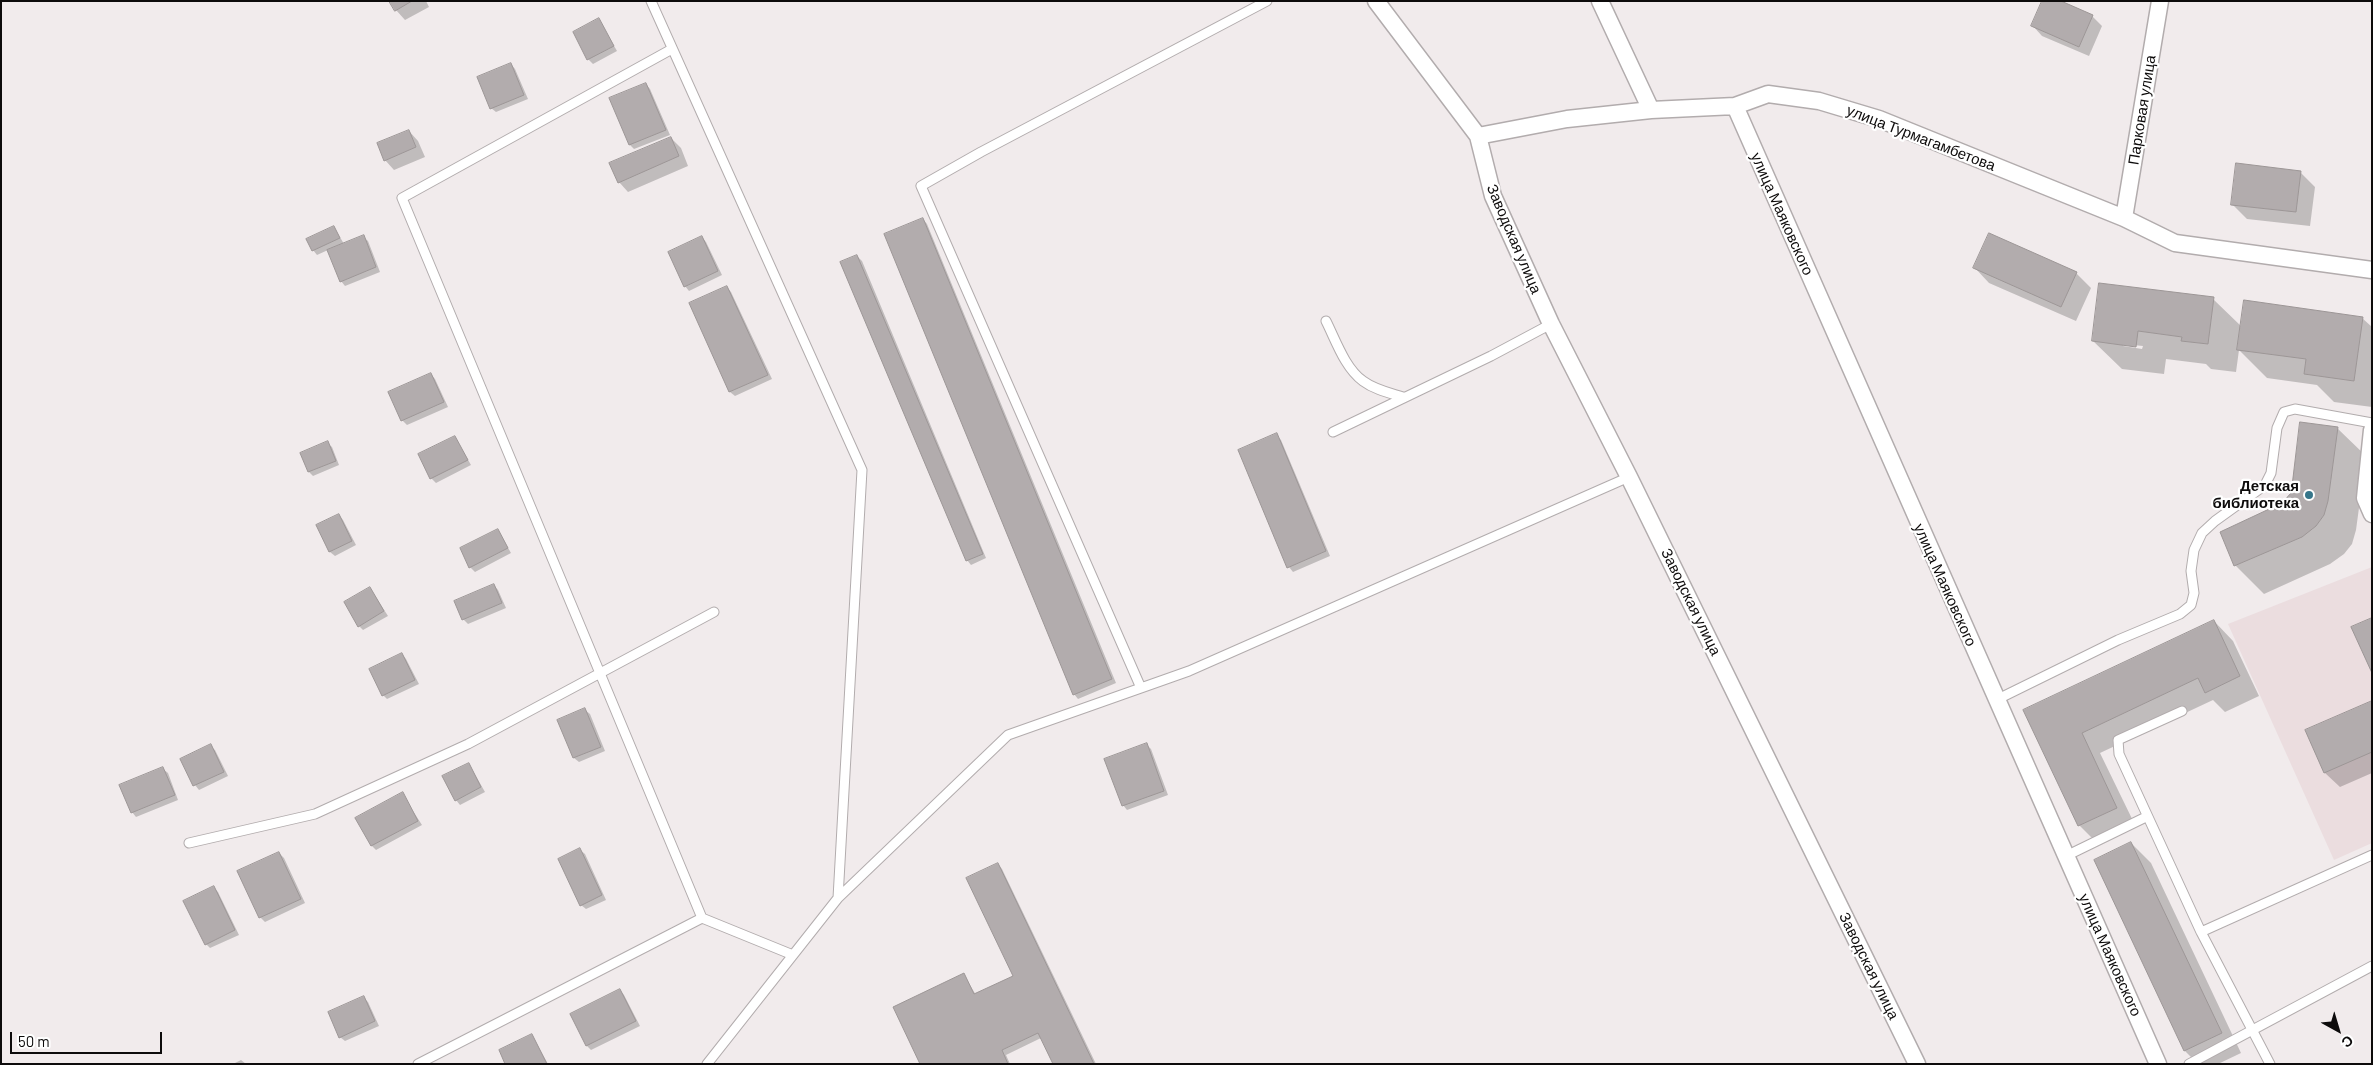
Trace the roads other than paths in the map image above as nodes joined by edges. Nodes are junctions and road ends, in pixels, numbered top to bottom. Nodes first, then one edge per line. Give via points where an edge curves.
1 (651, 1) edge
2 (1267, 1) edge
3 (1376, 1) edge
4 (1600, 1) edge
5 (2160, 1) edge
6 (672, 48) junction
7 (1735, 106) junction
8 (1652, 110) junction
9 (1478, 136) junction
10 (2124, 218) junction
11 (2372, 270) edge
12 (1326, 322) dead end
13 (1551, 324) junction
14 (1404, 398) junction
15 (2372, 423) edge
16 (2372, 430) edge
17 (1333, 432) dead end
18 (1629, 477) junction
19 (2372, 514) edge
20 (714, 612) dead end
21 (600, 672) junction
22 (1141, 688) junction
23 (1996, 700) junction
24 (2182, 711) dead end
25 (2146, 817) junction
26 (189, 843) dead end
27 (2372, 855) edge
28 (2066, 856) junction
29 (838, 898) junction
30 (702, 918) junction
31 (2201, 932) junction
32 (793, 955) junction
33 (2372, 966) edge
34 (2253, 1029) junction
35 (418, 1064) edge
36 (707, 1064) edge
37 (1918, 1064) edge
38 (2158, 1064) edge
39 (2189, 1064) edge
40 (2270, 1064) edge

1 - 6 lane
2 - 22 lane via 921,186
3 - 9 street
4 - 8 street
5 - 10 street, Парковая улица
6 - 21 lane via 402,198
6 - 29 lane via 862,470
7 - 8 street, улица Турмагамбетова
7 - 10 street, улица Турмагамбетова via 1768,94 1819,101 1879,119
7 - 23 street, улица Маяковского
8 - 9 street, улица Турмагамбетова via 1567,119
9 - 13 street, Заводская улица via 1493,196
10 - 11 street, улица Турмагамбетова via 2175,243
12 - 14 lane via 1351,370 1362,381
13 - 14 lane
13 - 18 street, Заводская улица
14 - 17 lane
15 - 23 lane via 2295,409 2284,412 2277,428 2271,473 2265,485 2202,533 2194,550 2191,605 2180,614 2118,640
16 - 19 street via 2365,498
18 - 22 lane via 1190,672
18 - 37 street, Заводская улица
20 - 21 lane
21 - 26 lane via 468,744 316,814
21 - 30 lane
22 - 29 lane via 1008,735
23 - 28 street, улица Маяковского
24 - 25 lane via 2118,740 2119,754
25 - 28 lane
25 - 31 lane
27 - 31 lane
28 - 38 street, улица Маяковского
29 - 32 lane
30 - 32 lane
30 - 35 lane
31 - 34 lane
32 - 36 lane
33 - 34 lane
34 - 39 lane
34 - 40 lane

